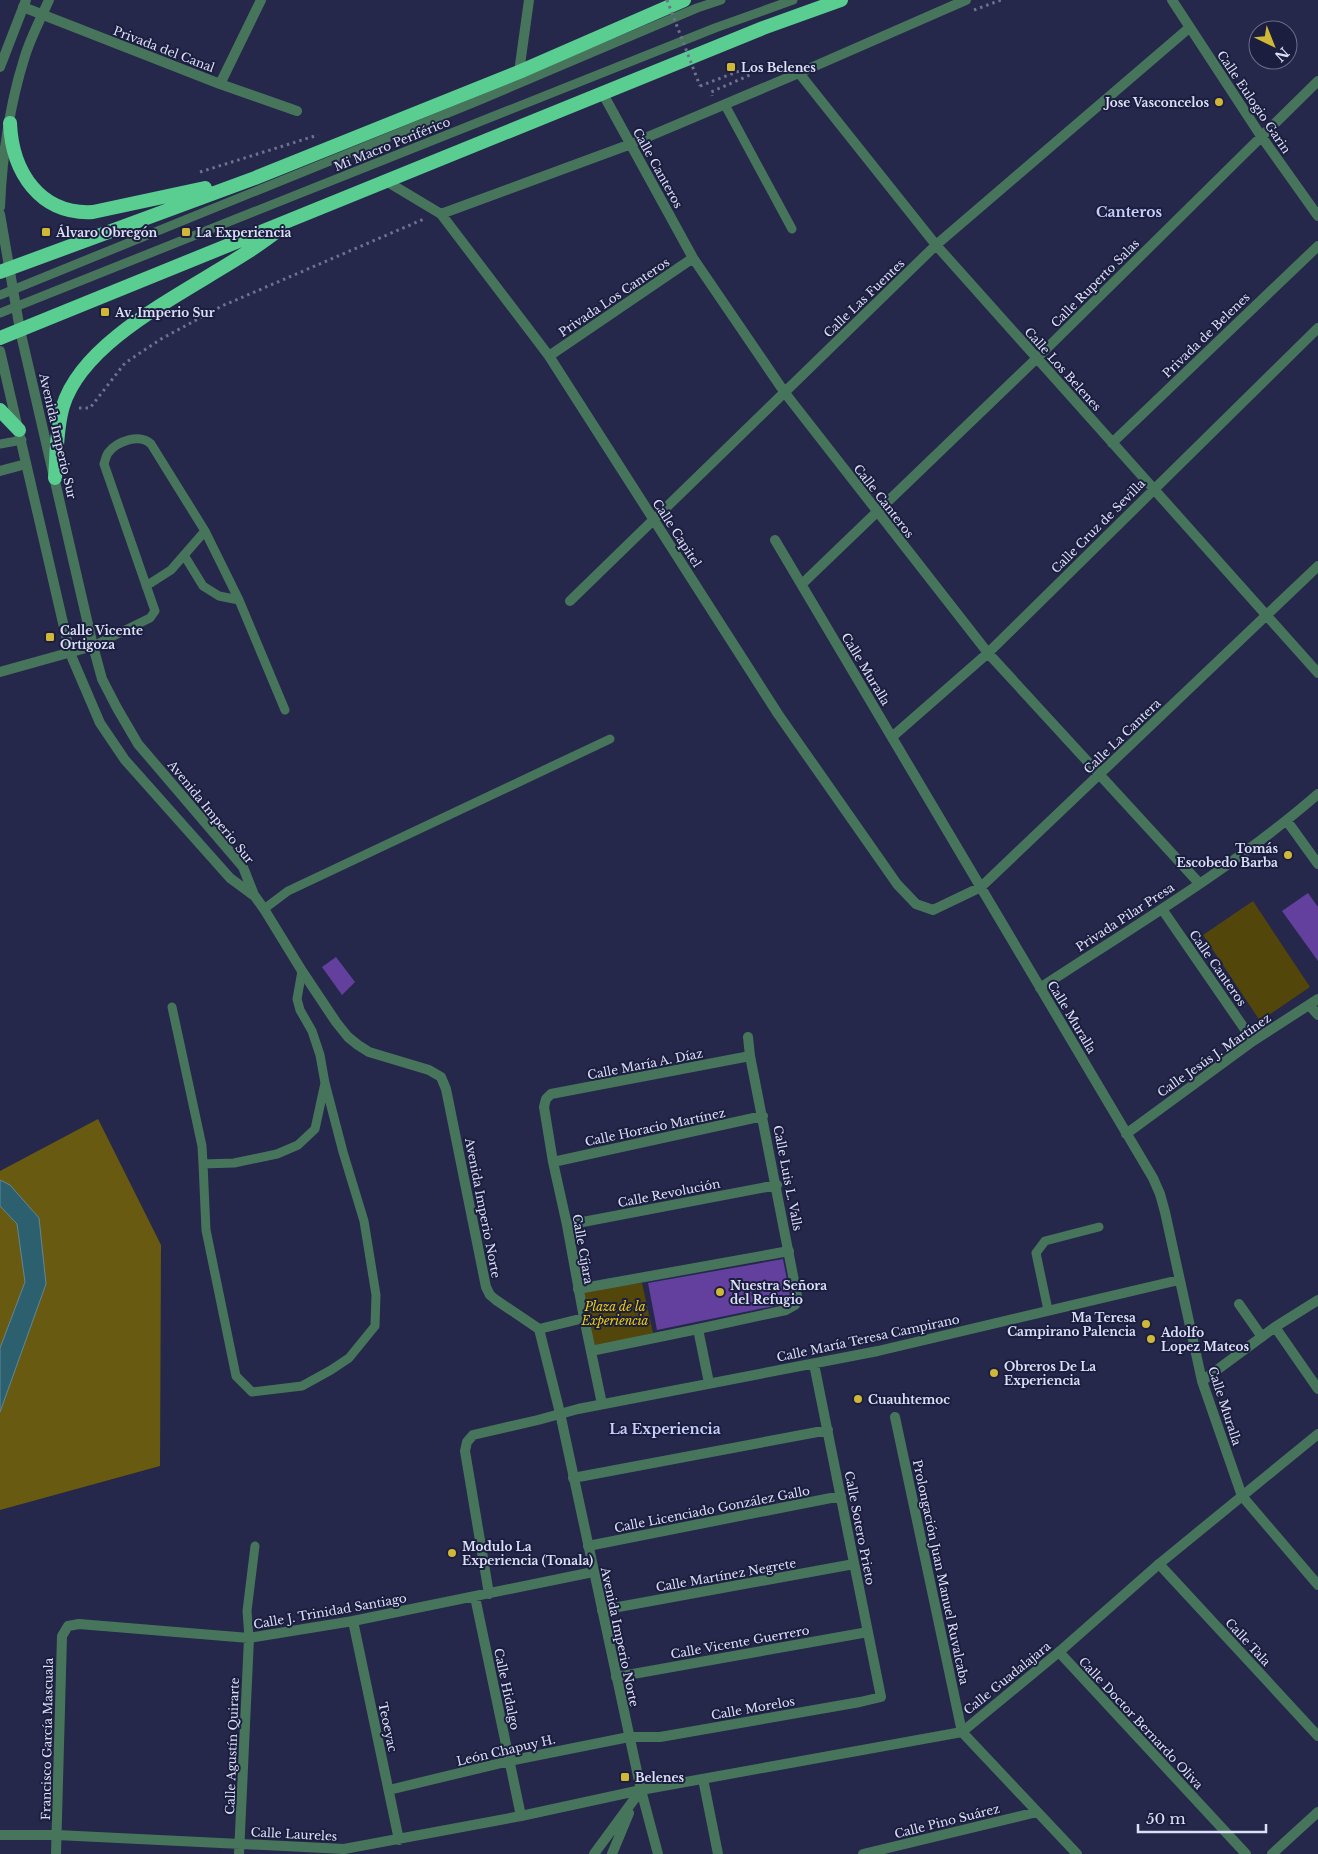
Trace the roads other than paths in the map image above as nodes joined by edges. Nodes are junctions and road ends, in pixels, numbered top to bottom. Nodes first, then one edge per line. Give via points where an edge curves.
1 (49, 0) edge
2 (261, 0) edge
3 (529, 0) edge
4 (684, 0) edge
5 (721, 0) edge
6 (793, 0) edge
7 (841, 0) edge
8 (966, 0) edge
9 (1172, 0) edge
10 (24, 3) edge
11 (42, 15) junction
12 (1189, 28) junction
13 (0, 67) edge
14 (519, 72) junction
15 (799, 73) junction
16 (1318, 81) edge
17 (220, 84) junction
18 (603, 94) junction
19 (721, 106) junction
20 (297, 111) dead end
21 (10, 123) junction
22 (1261, 136) junction
23 (631, 144) junction
24 (255, 178) junction
25 (386, 181) junction
26 (0, 207) edge
27 (0, 214) edge
28 (442, 214) junction
29 (1318, 216) edge
30 (293, 218) junction
31 (792, 229) dead end
32 (936, 245) junction
33 (1318, 246) edge
34 (693, 258) junction
35 (5, 270) edge
36 (12, 290) junction
37 (0, 295) edge
38 (16, 307) junction
39 (0, 313) edge
40 (1318, 328) edge
41 (20, 330) junction
42 (0, 338) edge
43 (0, 351) edge
44 (549, 356) junction
45 (1037, 358) junction
46 (785, 393) junction
47 (0, 410) edge
48 (20, 435) junction
49 (1112, 443) junction
50 (0, 444) edge
51 (26, 464) junction
52 (0, 471) edge
53 (56, 478) junction
54 (1153, 488) junction
55 (877, 512) junction
56 (654, 520) junction
57 (205, 531) junction
58 (775, 540) dead end
59 (184, 555) junction
60 (1318, 566) edge
61 (802, 584) junction
62 (146, 586) junction
63 (239, 600) junction
64 (570, 601) dead end
65 (1267, 615) junction
66 (93, 646) junction
67 (70, 653) junction
68 (988, 653) junction
69 (0, 672) edge
70 (1318, 672) edge
71 (285, 710) dead end
72 (892, 737) junction
73 (610, 739) dead end
74 (1100, 775) junction
75 (1318, 794) edge
76 (1287, 821) junction
77 (1318, 864) edge
78 (1199, 883) junction
79 (981, 888) junction
80 (254, 896) junction
81 (264, 908) junction
82 (1162, 909) junction
83 (933, 910) joint
84 (302, 972) junction
85 (1040, 988) junction
86 (1314, 1002) edge
87 (172, 1007) dead end
88 (1318, 1015) edge
89 (748, 1037) dead end
90 (1253, 1041) junction
91 (750, 1056) junction
92 (325, 1083) junction
93 (546, 1099) joint
94 (763, 1116) junction
95 (1126, 1134) junction
96 (553, 1162) junction
97 (203, 1164) junction
98 (776, 1185) junction
99 (567, 1225) junction
100 (1099, 1227) dead end
101 (789, 1251) junction
102 (1179, 1280) junction
103 (578, 1289) junction
104 (1318, 1300) edge
105 (1238, 1304) dead end
106 (1048, 1310) junction
107 (584, 1318) junction
108 (1275, 1327) junction
109 (539, 1329) junction
110 (698, 1329) junction
111 (1262, 1336) junction
112 (591, 1351) junction
113 (814, 1364) junction
114 (1202, 1381) junction
115 (708, 1383) junction
116 (1318, 1389) edge
117 (602, 1404) junction
118 (560, 1414) junction
119 (895, 1417) dead end
120 (828, 1430) junction
121 (1318, 1434) edge
122 (573, 1478) junction
123 (841, 1496) junction
124 (1242, 1496) junction
125 (255, 1546) dead end
126 (588, 1546) junction
127 (854, 1564) junction
128 (1159, 1564) junction
129 (593, 1572) junction
130 (1318, 1585) edge
131 (489, 1594) junction
132 (476, 1597) junction
133 (602, 1610) junction
134 (352, 1621) junction
135 (68, 1626) joint
136 (868, 1632) junction
137 (248, 1638) junction
138 (1059, 1652) junction
139 (616, 1677) junction
140 (881, 1697) joint
141 (962, 1732) junction
142 (628, 1736) junction
143 (1318, 1736) edge
144 (510, 1761) junction
145 (703, 1780) junction
146 (389, 1790) junction
147 (641, 1790) junction
148 (634, 1800) junction
149 (1037, 1812) junction
150 (1318, 1812) edge
151 (521, 1816) junction
152 (0, 1835) edge
153 (57, 1835) junction
154 (399, 1840) junction
155 (240, 1849) edge
156 (56, 1854) edge
157 (594, 1854) edge
158 (612, 1854) edge
159 (658, 1854) edge
160 (718, 1854) edge
161 (863, 1854) edge
162 (1077, 1854) edge
163 (1246, 1854) edge
164 (1272, 1854) edge

1 - 11 street
2 - 17 street
3 - 14 street
4 - 14 highway
5 - 36 lane, Mi Macro Periférico
6 - 38 lane, Mi Macro Periférico
7 - 18 highway via 763,28
8 - 15 street
9 - 12 street, Calle Eulogio Garin
10 - 11 street, Privada del Canal
10 - 13 street
11 - 17 street, Privada del Canal
11 - 21 street via 25,56
12 - 22 street, Calle Eulogio Garin
12 - 32 street, Calle Las Fuentes
14 - 24 highway
15 - 19 street
15 - 32 street, Calle Los Belenes
16 - 22 street, Calle Ruperto Salas
17 - 20 street, Privada del Canal
18 - 23 street, Calle Canteros
18 - 25 highway
19 - 23 street
19 - 31 lane
21 - 24 highway via 15,154 30,184 44,199 72,212 93,212
21 - 26 street
22 - 29 street, Calle Eulogio Garin
22 - 45 street, Calle Ruperto Salas
23 - 28 street
23 - 34 street, Calle Canteros
24 - 35 highway
25 - 28 street, Calle Capitel
25 - 30 highway
27 - 35 street, Avenida Imperio Sur
28 - 44 street, Calle Capitel
30 - 41 highway
30 - 53 highway via 250,252 134,322 88,364 73,384 63,407
32 - 45 street, Calle Los Belenes
32 - 46 street, Calle Las Fuentes
33 - 49 street, Privada de Belenes
34 - 44 street, Privada Los Canteros
34 - 46 street, Calle Canteros
35 - 36 street, Avenida Imperio Sur
36 - 37 lane, Mi Macro Periférico
36 - 38 street, Avenida Imperio Sur
38 - 39 lane, Mi Macro Periférico
38 - 41 street, Avenida Imperio Sur
40 - 54 street, Calle Cruz de Sevilla
41 - 42 highway
41 - 53 street, Avenida Imperio Sur
43 - 48 street, Avenida Imperio Sur
44 - 56 street, Calle Capitel
45 - 49 street, Calle Los Belenes
45 - 55 street, Calle Ruperto Salas
46 - 55 street, Calle Canteros
46 - 56 street, Calle Las Fuentes
47 - 48 highway
48 - 50 lane
48 - 51 street, Avenida Imperio Sur
49 - 54 street, Calle Los Belenes
51 - 52 street
51 - 67 street, Avenida Imperio Sur
53 - 66 street, Avenida Imperio Sur
54 - 65 street, Calle Los Belenes
54 - 68 street, Calle Cruz de Sevilla
55 - 61 street, Calle Ruperto Salas
55 - 68 street, Calle Canteros
56 - 64 street, Calle Las Fuentes
56 - 83 street, Calle Capitel via 778,714 897,884 916,904
57 - 59 lane
57 - 62 lane via 146,439 134,438 113,448 106,459 105,471
57 - 63 lane
58 - 61 street, Calle Muralla
59 - 62 lane via 170,570
59 - 63 lane via 203,586 219,596
60 - 65 street, Calle La Cantera
61 - 72 street, Calle Muralla
62 - 66 lane via 154,608 152,616
63 - 71 lane
65 - 70 street, Calle Los Belenes
65 - 74 street, Calle La Cantera
66 - 67 street
66 - 80 street, Avenida Imperio Sur via 102,679 138,744 243,867
67 - 69 street
67 - 80 street, Avenida Imperio Sur via 100,723 125,760 230,878
68 - 72 street, Calle Cruz de Sevilla
68 - 74 street, Calle Canteros
72 - 79 street, Calle Muralla
73 - 81 lane via 288,891
74 - 78 street, Calle Canteros
74 - 79 street, Calle La Cantera
75 - 76 street, Privada Pilar Presa
76 - 77 street
76 - 78 street, Privada Pilar Presa
78 - 82 street, Privada Pilar Presa
79 - 83 street, Calle La Cantera
79 - 85 street, Calle Muralla
80 - 81 street, Avenida Imperio Norte
81 - 84 street, Avenida Imperio Norte
82 - 85 street, Privada Pilar Presa
82 - 90 street, Calle Canteros
84 - 92 lane via 297,999 312,1031
84 - 109 street, Avenida Imperio Norte via 336,1022 358,1045 369,1052 429,1070 441,1077 486,1287 496,1300
85 - 95 street, Calle Muralla
86 - 88 street
86 - 90 street, Calle Jesús J. Martínez
87 - 97 lane via 202,1146
89 - 91 street, Calle Luis L. Valls
90 - 95 street, Calle Jesús J. Martínez
91 - 93 street, Calle María A. Díaz via 551,1094
91 - 94 street, Calle Luis L. Valls
92 - 97 lane via 315,1129 298,1145 268,1156
92 - 97 lane via 364,1220 376,1295 376,1326 349,1358 302,1386 252,1392 236,1376 206,1230
93 - 96 street, Calle Cíjara via 544,1108
94 - 96 street, Calle Horacio Martínez
94 - 98 street, Calle Luis L. Valls
95 - 102 street, Calle Muralla via 1160,1194
96 - 99 street, Calle Cíjara
98 - 99 street, Calle Revolución
98 - 101 street, Calle Luis L. Valls
99 - 103 street, Calle Cíjara
100 - 106 lane via 1045,1241 1036,1253
101 - 103 street
101 - 110 street, Calle Luis L. Valls via 797,1296 795,1305 786,1310
102 - 106 street, Calle María Teresa Campirano
102 - 114 street, Calle Muralla
103 - 107 street, Calle Cíjara
104 - 108 street
105 - 111 street
106 - 113 street, Calle María Teresa Campirano
107 - 109 street
107 - 112 street, Calle Cíjara
108 - 111 street
108 - 116 street
109 - 118 street, Avenida Imperio Norte
110 - 112 street
110 - 115 street
111 - 114 street
112 - 117 street, Calle Cíjara
113 - 115 street, Calle María Teresa Campirano
113 - 120 street, Calle Sotero Prieto
114 - 124 street, Calle Muralla
115 - 117 street, Calle María Teresa Campirano
117 - 118 street, Calle María Teresa Campirano
118 - 122 street, Avenida Imperio Norte
118 - 131 street, Calle María Teresa Campirano via 474,1435 467,1442 465,1452
119 - 141 street, Prolongación Juan Manuel Ruvalcaba
120 - 122 street
120 - 123 street, Calle Sotero Prieto
121 - 124 street, Calle Guadalajara
122 - 126 street, Avenida Imperio Norte
123 - 126 street, Calle Licenciado González Gallo
123 - 127 street, Calle Sotero Prieto
124 - 128 street, Calle Guadalajara
124 - 130 street
125 - 137 lane via 247,1611
126 - 129 street, Avenida Imperio Norte
127 - 133 street, Calle Martínez Negrete
127 - 136 street, Calle Sotero Prieto
128 - 138 street, Calle Guadalajara
128 - 143 street, Calle Tala
129 - 131 street, Calle J. Trinidad Santiago
129 - 133 street, Avenida Imperio Norte
131 - 132 street, Calle J. Trinidad Santiago
132 - 134 street, Calle J. Trinidad Santiago
132 - 144 street, Calle Hidalgo
133 - 139 street, Avenida Imperio Norte
134 - 137 street, Calle J. Trinidad Santiago
134 - 146 street, Teoeyac
135 - 137 street, Calle J. Trinidad Santiago via 79,1624
135 - 153 street, Francisco García Mascuala via 62,1636
136 - 139 street, Calle Vicente Guerrero
136 - 140 street, Calle Sotero Prieto
137 - 155 street, Calle Agustín Quirarte
138 - 141 street, Calle Guadalajara
138 - 163 street, Calle Doctor Bernardo Oliva
139 - 142 street, Avenida Imperio Norte
140 - 142 street, Calle Morelos via 660,1737
141 - 145 street, Calle Guadalajara
141 - 149 street
142 - 144 street, León Chapuy H.
142 - 147 street, Avenida Imperio Norte
144 - 146 street, León Chapuy H.
144 - 151 street, Calle Hidalgo
145 - 147 street, Calle Guadalajara
145 - 160 street
146 - 154 street, Teoeyac
147 - 148 street
147 - 151 street, Calle Laureles
147 - 159 street, Avenida Imperio Norte
148 - 157 street
148 - 158 street
149 - 161 street, Calle Pino Suárez
149 - 162 street
150 - 164 street
151 - 154 street, Calle Laureles
152 - 153 street, Calle Laureles
153 - 155 street, Calle Laureles
153 - 156 street, Francisco García Mascuala
154 - 155 street, Calle Laureles via 344,1850

